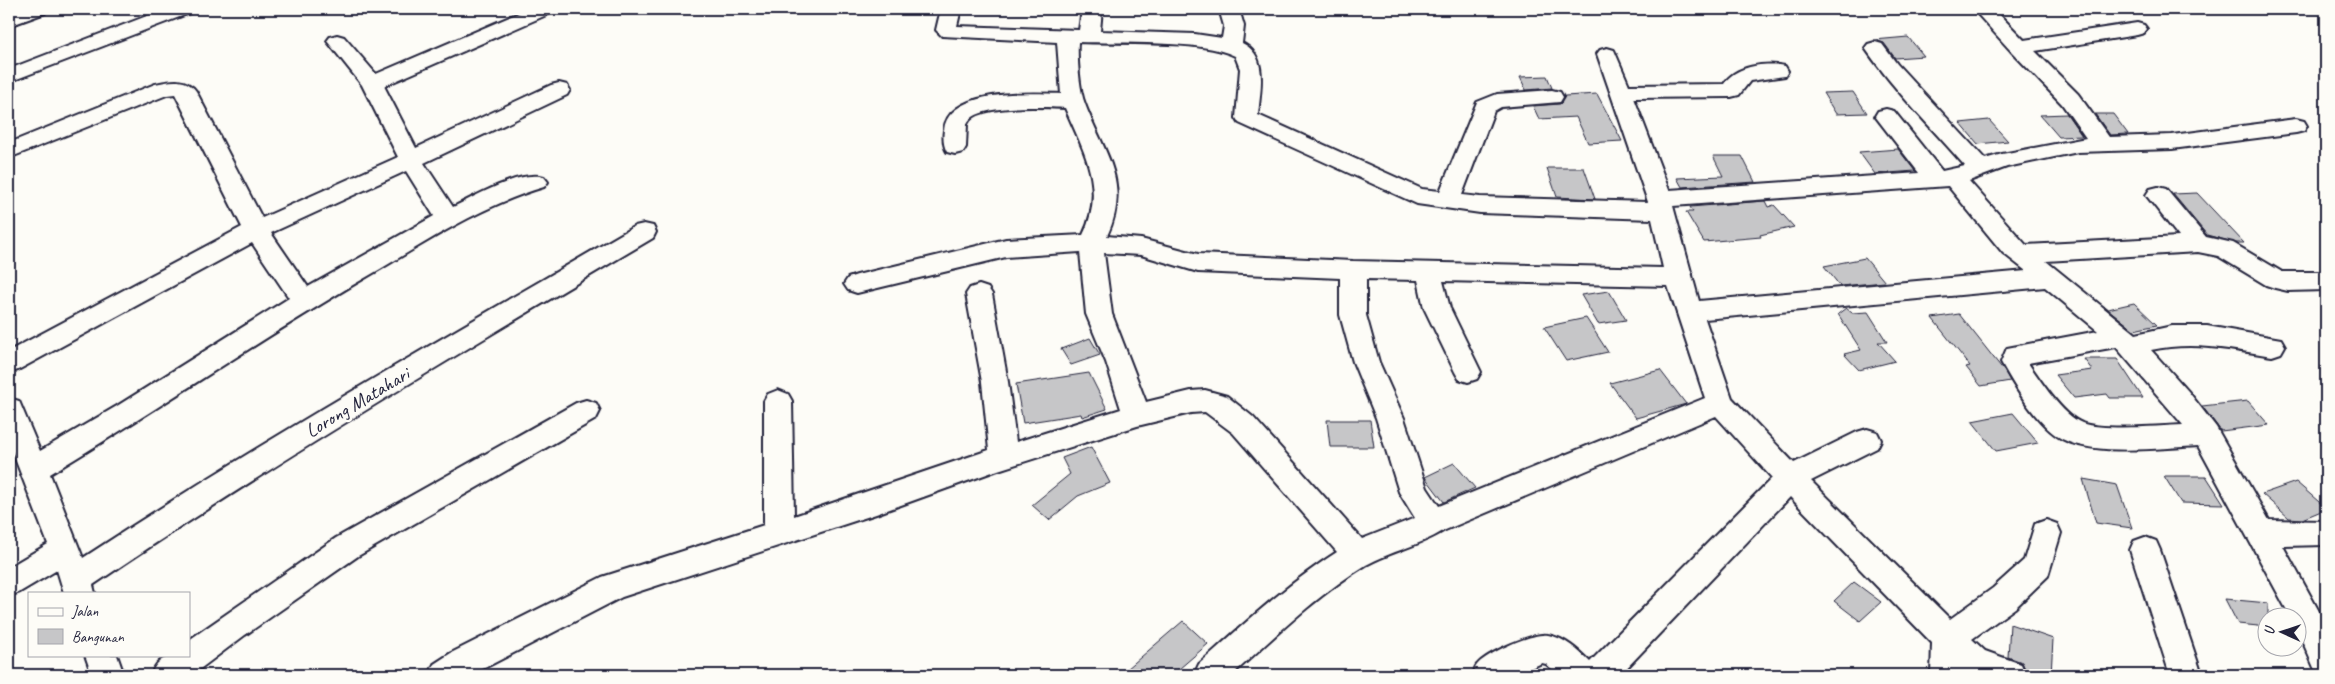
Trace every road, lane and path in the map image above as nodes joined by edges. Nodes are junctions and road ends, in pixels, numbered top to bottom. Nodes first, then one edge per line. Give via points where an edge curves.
1 (38, 9) edge
2 (183, 9) edge
3 (544, 9) edge
4 (952, 9) edge
5 (1092, 9) edge
6 (1229, 9) edge
7 (1983, 9) edge
8 (9, 20) edge
9 (2137, 29) dead end
10 (1079, 35) junction
11 (337, 41) dead end
12 (1231, 46) junction
13 (2018, 47) junction
14 (1875, 48) dead end
15 (1607, 54) dead end
16 (1777, 71) dead end
17 (9, 76) edge
18 (372, 83) junction
19 (558, 90) dead end
20 (1621, 92) junction
21 (1552, 97) dead end
22 (1073, 102) junction
23 (1886, 116) dead end
24 (2296, 126) dead end
25 (2103, 144) junction
26 (955, 147) dead end
27 (9, 151) edge
28 (411, 160) junction
29 (1982, 169) junction
30 (1946, 179) junction
31 (536, 182) dead end
32 (2158, 195) dead end
33 (1448, 200) junction
34 (1661, 205) junction
35 (449, 218) junction
36 (256, 230) junction
37 (644, 232) dead end
38 (1091, 243) junction
39 (2198, 244) junction
40 (2020, 254) junction
41 (1353, 270) junction
42 (1428, 271) junction
43 (1678, 277) junction
44 (2050, 278) junction
45 (2326, 280) edge
46 (856, 284) dead end
47 (979, 294) dead end
48 (304, 301) junction
49 (1690, 311) junction
50 (2126, 340) junction
51 (2272, 346) dead end
52 (9, 364) edge
53 (1468, 372) dead end
54 (778, 401) dead end
55 (1720, 402) junction
56 (9, 409) edge
57 (586, 411) dead end
58 (1137, 415) junction
59 (2206, 435) junction
60 (1867, 440) dead end
61 (1004, 458) junction
62 (32, 470) junction
63 (1790, 478) junction
64 (1432, 522) junction
65 (2046, 532) dead end
66 (779, 533) junction
67 (2260, 533) junction
68 (2326, 533) edge
69 (65, 550) junction
70 (2145, 550) dead end
71 (1358, 555) junction
72 (9, 583) edge
73 (77, 586) edge
74 (1948, 638) junction
75 (101, 656) edge
76 (2326, 660) edge
77 (108, 675) edge
78 (167, 675) edge
79 (445, 675) edge
80 (1210, 675) edge
81 (1489, 675) edge
82 (1582, 675) edge
83 (1599, 675) edge
84 (1948, 675) edge
85 (2010, 675) edge
86 (2186, 675) edge

1 - 8 street
2 - 17 street
3 - 18 street
4 - 10 street via 946,30 949,32
5 - 10 street
6 - 12 street via 1234,26
7 - 13 street
9 - 13 street
10 - 12 street via 1195,40
10 - 22 street via 1067,51
11 - 18 street
12 - 33 street via 1244,52 1251,69 1247,118 1417,196
13 - 25 street via 2070,99
14 - 29 street
15 - 20 street
16 - 20 street via 1744,75 1730,90 1719,92
18 - 28 street
19 - 28 street
20 - 34 street
21 - 33 street via 1497,102 1485,107
22 - 26 street via 1000,102 974,107 960,116 954,127
22 - 38 street via 1099,160 1104,188 1103,218
23 - 30 street
24 - 25 street via 2172,142
25 - 29 street via 2078,146
27 - 36 street via 163,89 180,87 185,91
28 - 35 street
28 - 36 street
29 - 30 street
30 - 34 street
30 - 40 street
31 - 35 street via 511,189
32 - 39 street
33 - 34 street via 1480,205
34 - 43 street
35 - 48 street
36 - 48 street
36 - 52 street
37 - 73 street, Lorong Matahari via 186,506
38 - 41 street via 1141,247 1198,263
38 - 46 street via 1006,248
38 - 58 street via 1099,314
39 - 40 street
39 - 45 street via 2224,249 2275,279 2288,282
40 - 44 street
41 - 42 street
41 - 64 street via 1353,315 1366,362 1390,418 1414,492
42 - 43 street
42 - 53 street via 1437,308
43 - 49 street
44 - 49 street
44 - 50 street
47 - 61 street via 995,382
48 - 62 street
49 - 55 street
50 - 51 street via 2207,336
50 - 59 street
50 - 59 street via 2016,355 2014,362 2060,423 2073,432 2101,436
54 - 66 street
55 - 63 street
55 - 64 street
56 - 62 street
57 - 78 street via 347,547 234,624
58 - 61 street
58 - 71 street via 1191,402 1217,404 1243,425
59 - 67 street
60 - 63 street
61 - 66 street
62 - 69 street
63 - 74 street
63 - 83 street
64 - 71 street via 1422,530
65 - 74 street via 2037,566 2004,598
66 - 79 street via 613,586 462,663
67 - 68 street
67 - 76 street via 2310,623
69 - 72 street
69 - 73 street
70 - 86 street
71 - 80 street via 1300,593
74 - 84 street
74 - 85 street via 1974,661
75 - 77 street
81 - 82 street via 1545,648

